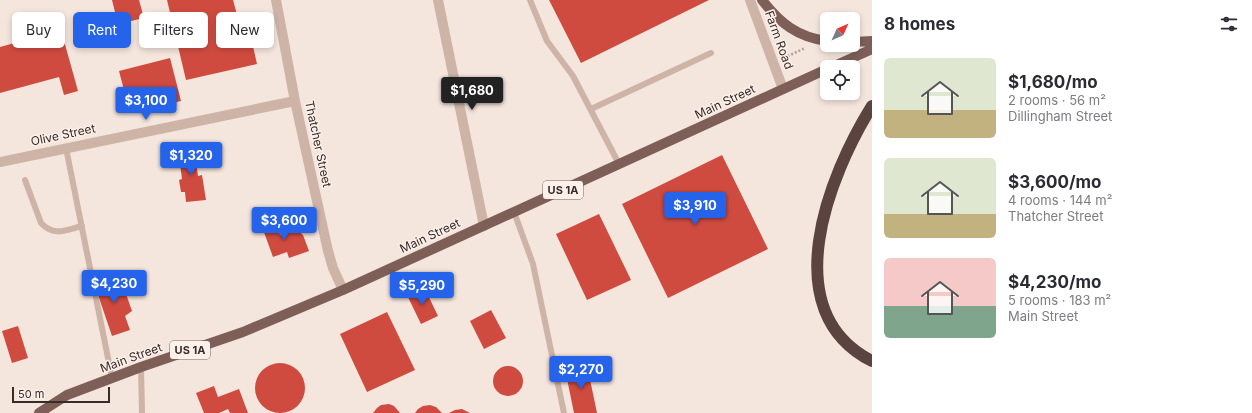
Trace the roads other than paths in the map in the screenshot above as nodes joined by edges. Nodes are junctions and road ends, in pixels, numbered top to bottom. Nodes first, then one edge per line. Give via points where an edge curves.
1 (276, 0) edge
2 (438, 0) edge
3 (530, 0) edge
4 (750, 0) edge
5 (762, 0) edge
6 (820, 40) edge
7 (872, 41) edge
8 (860, 42) edge
9 (872, 48) edge
10 (710, 53) dead end
11 (847, 60) edge
12 (820, 72) edge
13 (783, 89) junction
14 (295, 101) junction
15 (872, 106) edge
16 (591, 110) junction
17 (66, 148) junction
18 (0, 162) edge
19 (619, 164) junction
20 (25, 180) dead end
21 (514, 212) junction
22 (82, 226) junction
23 (484, 226) junction
24 (344, 290) junction
25 (872, 361) edge
26 (142, 367) junction
27 (112, 378) junction
28 (38, 413) edge
29 (142, 413) edge
30 (564, 413) edge

1 - 14 street, Thatcher Street
2 - 23 street
3 - 16 lane via 547,41 573,76
4 - 13 street, Farm Road
5 - 6 main road via 774,15 794,31
7 - 8 main road
9 - 11 main road
10 - 16 lane
12 - 13 main road, Main Street / US 1A
13 - 19 main road, Main Street / US 1A
14 - 17 street, Olive Street
14 - 24 street, Thatcher Street via 328,251
15 - 25 highway via 851,142 832,184 820,227 817,264 822,298 832,323 848,344
16 - 19 lane
17 - 18 street, Olive Street
17 - 22 lane
19 - 21 main road, Main Street / US 1A
20 - 22 lane via 41,223 48,230 59,232
21 - 23 main road, Main Street / US 1A
21 - 30 lane via 533,264
22 - 27 lane
23 - 24 main road, Main Street / US 1A
24 - 26 main road, Main Street / US 1A via 243,332
26 - 27 main road, Main Street / US 1A
26 - 29 lane
27 - 28 main road, Main Street / US 1A via 67,396

